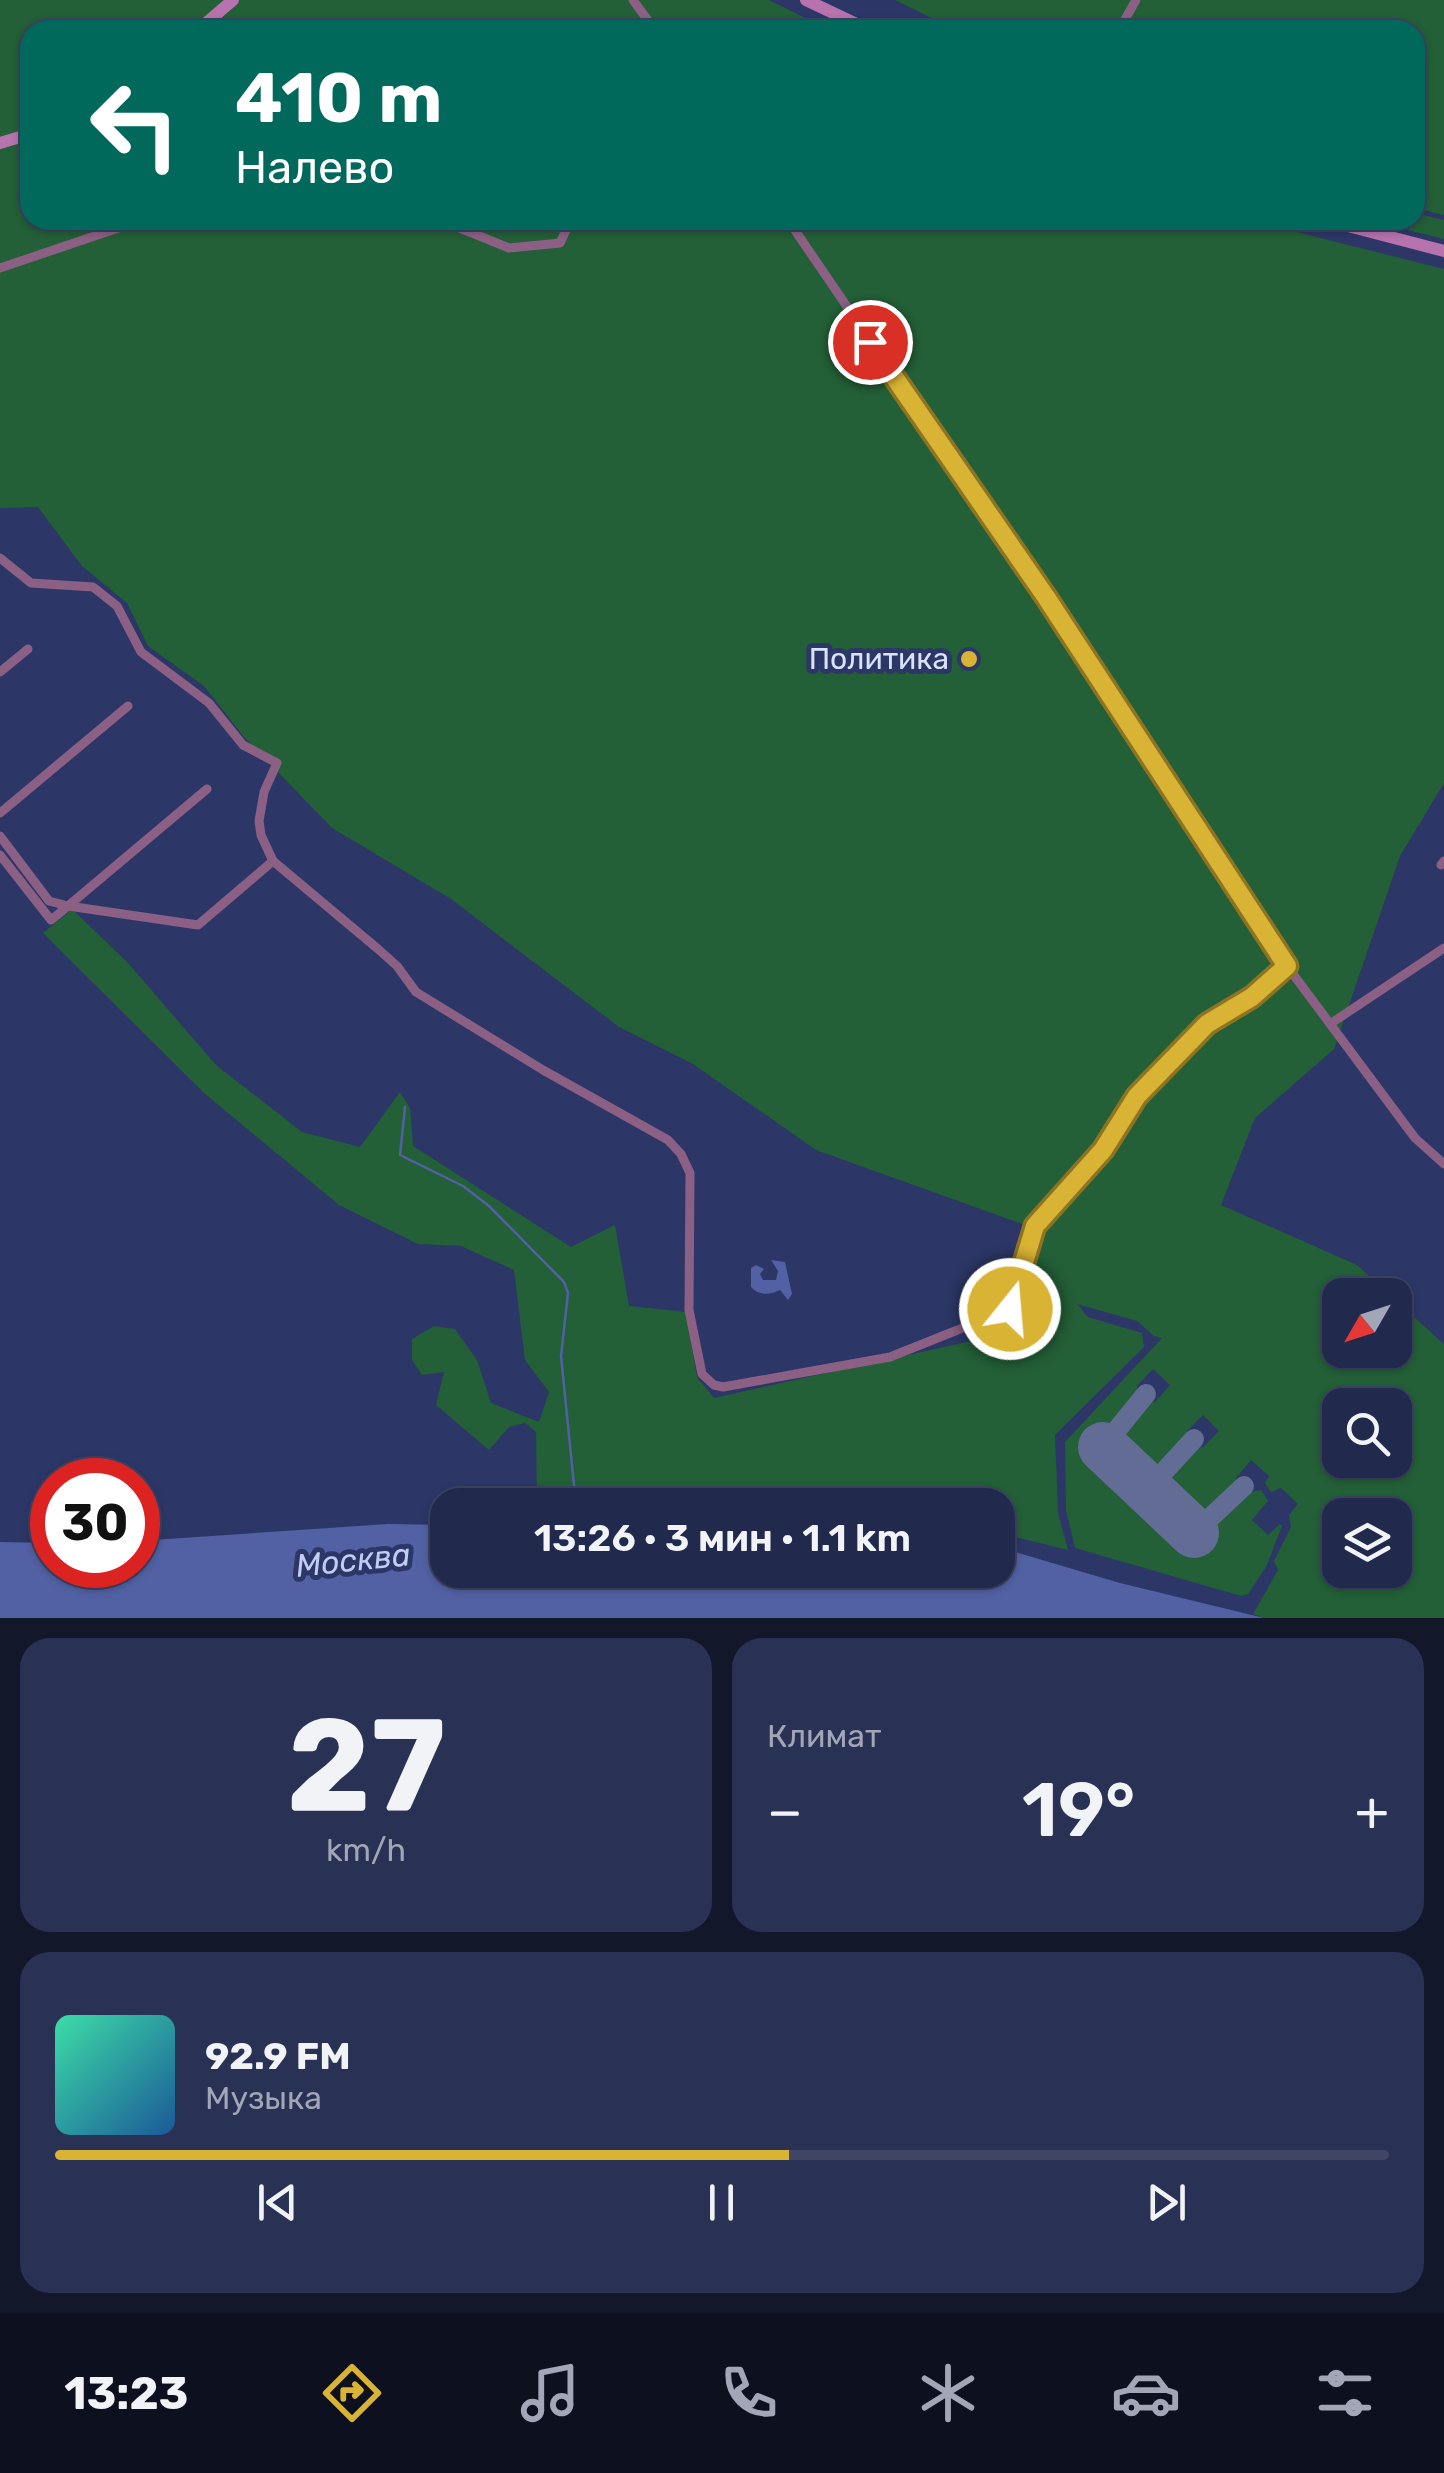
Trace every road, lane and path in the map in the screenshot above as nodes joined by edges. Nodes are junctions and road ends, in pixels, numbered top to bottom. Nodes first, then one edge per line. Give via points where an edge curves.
1 (233, 0) edge
2 (633, 0) edge
3 (806, 0) edge
4 (210, 20) edge
5 (648, 20) edge
6 (848, 20) edge
7 (112, 230) edge
8 (465, 230) edge
9 (567, 230) edge
10 (795, 230) edge
11 (1365, 230) edge
12 (1444, 250) edge
13 (0, 268) edge
14 (0, 558) edge
15 (28, 649) dead end
16 (0, 672) edge
17 (128, 706) dead end
18 (207, 788) dead end
19 (0, 813) edge
20 (0, 836) edge
21 (0, 855) edge
22 (274, 861) junction
23 (68, 906) junction
24 (1444, 948) edge
25 (1287, 966) junction
26 (1330, 1024) junction
27 (1444, 1164) edge

1 - 4 main road
2 - 5 street
3 - 6 main road
7 - 13 street
8 - 9 street via 509,248 560,242
10 - 25 street
11 - 12 main road
14 - 22 street via 31,583 93,587 117,606 141,652 208,703 244,744 276,762 259,821
15 - 16 street
17 - 19 street
18 - 23 street
20 - 23 street via 50,901
21 - 23 street via 51,920
22 - 23 street via 198,925
22 - 25 street via 397,966 416,992 668,1140 681,1154 690,1173 689,1310 702,1374 724,1388 890,1357 1010,1309 1035,1226 1103,1150 1137,1096 1207,1024
24 - 26 street
25 - 26 street
26 - 27 street via 1415,1138

